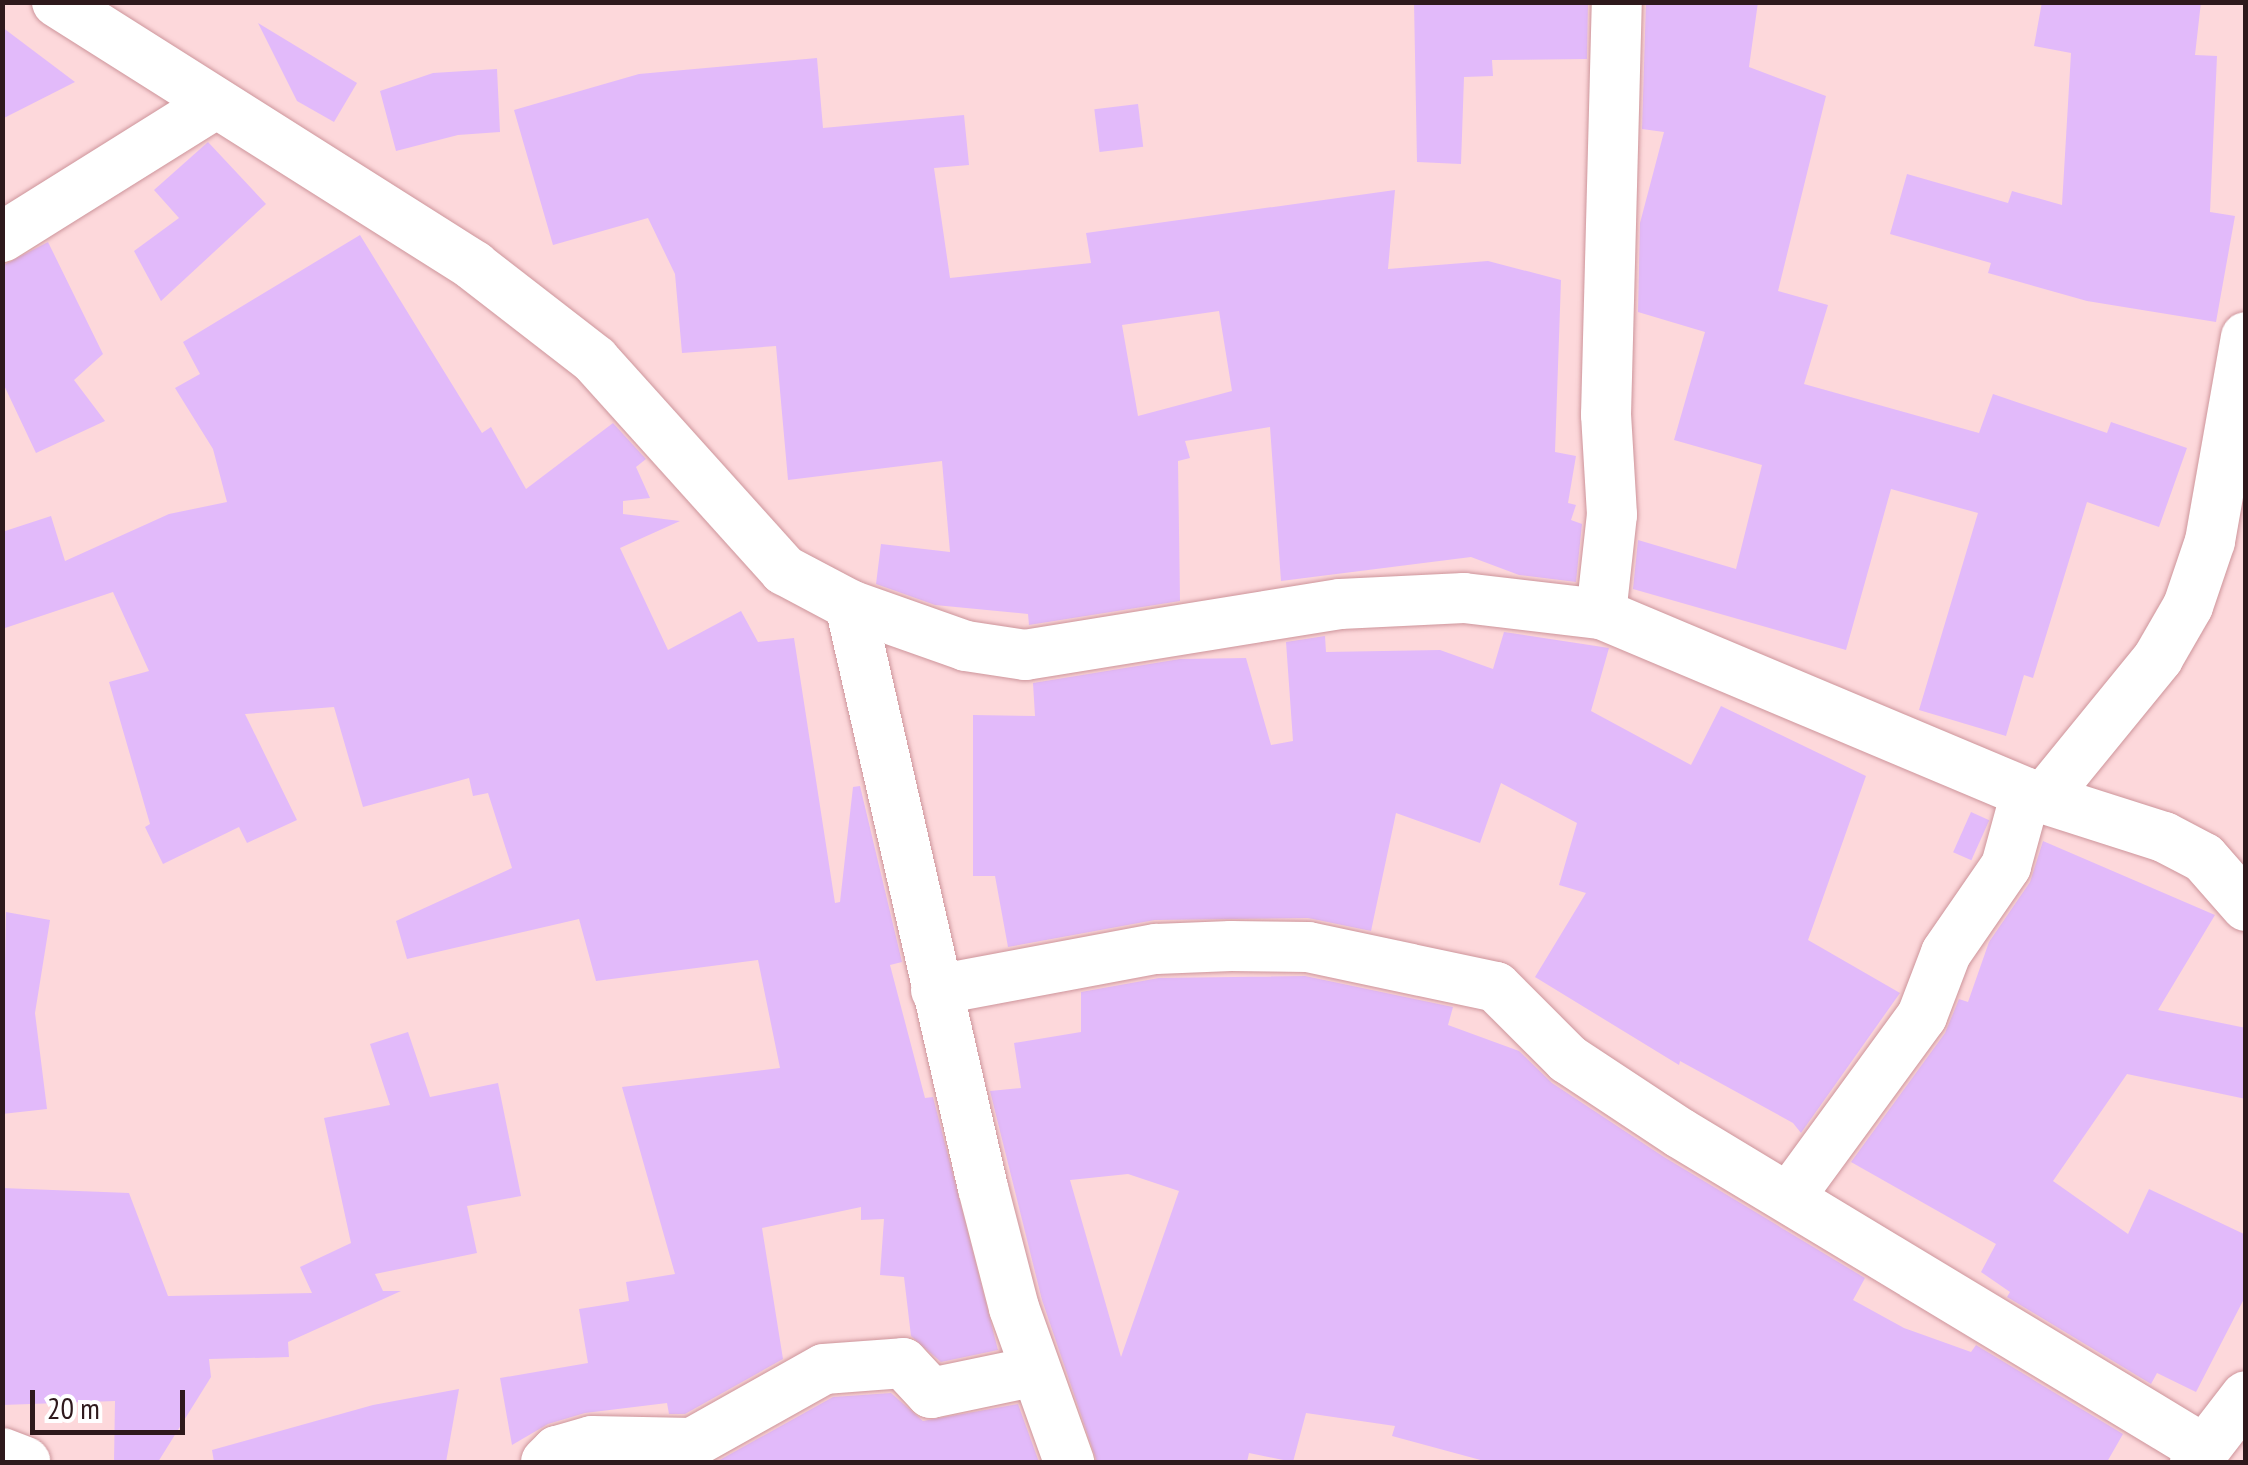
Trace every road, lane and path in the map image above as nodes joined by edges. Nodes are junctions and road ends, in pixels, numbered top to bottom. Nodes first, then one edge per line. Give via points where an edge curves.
1 (57, 2) edge
2 (1617, 2) edge
3 (213, 105) junction
4 (2, 237) edge
5 (2246, 337) edge
6 (850, 605) junction
7 (1601, 614) junction
8 (2035, 796) junction
9 (2246, 906) edge
10 (936, 990) junction
11 (1791, 1195) junction
12 (1036, 1372) junction
13 (2246, 1396) edge
14 (2, 1453) edge
15 (2200, 1456) edge
16 (25, 1462) edge
17 (546, 1462) edge
18 (1068, 1462) edge

1 - 3 street
2 - 7 street via 1606,414 1612,515
3 - 4 street
3 - 6 street via 474,266 595,360 784,570
5 - 8 street via 2210,541 2188,606 2158,658
6 - 7 street via 966,646 1026,655 1340,604 1464,598
6 - 10 street
7 - 8 street
8 - 9 street via 2164,837 2204,858
8 - 11 street via 2006,866 1946,953 1922,1016
10 - 11 street via 1156,948 1308,946 1386,960 1496,987 1568,1059
10 - 12 street via 1014,1308
11 - 15 street
12 - 17 street via 931,1393 904,1364 824,1369 692,1442 592,1442 557,1451
12 - 18 street
13 - 15 street
14 - 16 street

